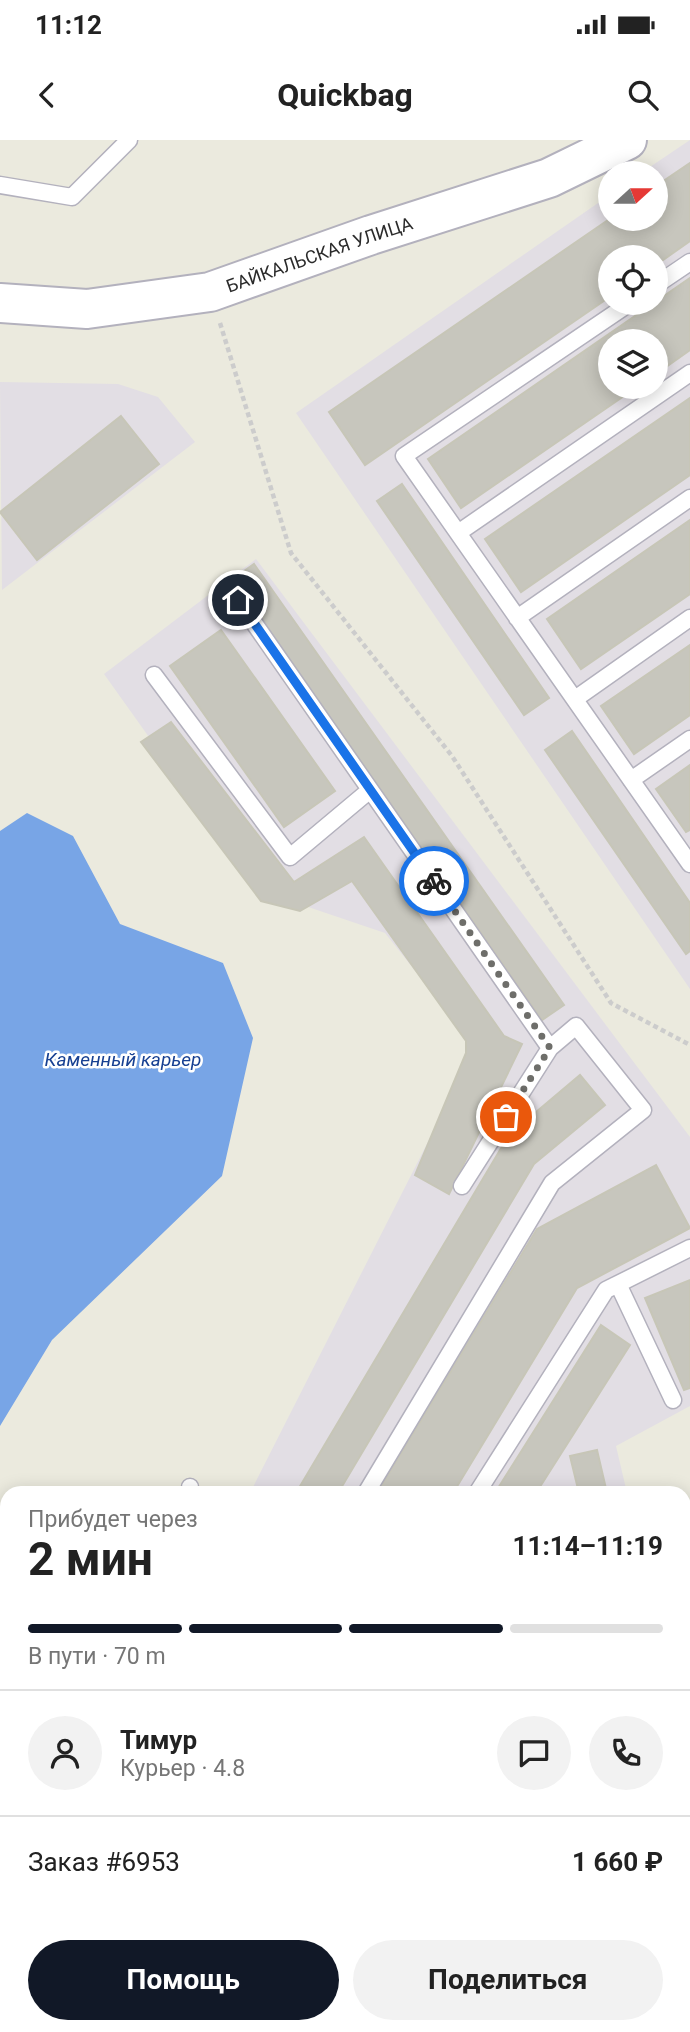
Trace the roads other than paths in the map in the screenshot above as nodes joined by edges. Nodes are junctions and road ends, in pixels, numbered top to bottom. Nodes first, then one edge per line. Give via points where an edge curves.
1 (129, 140) edge
2 (627, 140) edge
3 (0, 184) edge
4 (690, 262) edge
5 (668, 277) edge
6 (0, 303) edge
7 (612, 315) edge
8 (690, 373) edge
9 (690, 498) edge
10 (458, 533) junction
11 (238, 600) dead end
12 (517, 618) junction
13 (690, 618) edge
14 (154, 675) dead end
15 (575, 699) junction
16 (690, 739) edge
17 (631, 779) junction
18 (370, 790) junction
19 (690, 862) edge
20 (550, 1048) junction
21 (462, 1186) dead end
22 (690, 1248) edge
23 (618, 1284) junction
24 (673, 1400) dead end
25 (370, 1486) edge
26 (481, 1486) edge

1 - 3 lane via 72,197
2 - 6 street, БАЙКАЛЬСКАЯ УЛИЦА via 549,178 210,292 87,309
4 - 5 lane
7 - 10 lane via 404,456
8 - 10 lane
9 - 12 lane
10 - 12 lane
11 - 18 lane
12 - 15 lane
13 - 15 lane
14 - 18 lane via 290,857
15 - 17 lane
16 - 17 lane
17 - 19 lane
18 - 20 lane
20 - 21 lane
20 - 25 lane via 576,1026 643,1110 552,1183
22 - 23 lane
23 - 24 lane
23 - 26 lane via 606,1290

